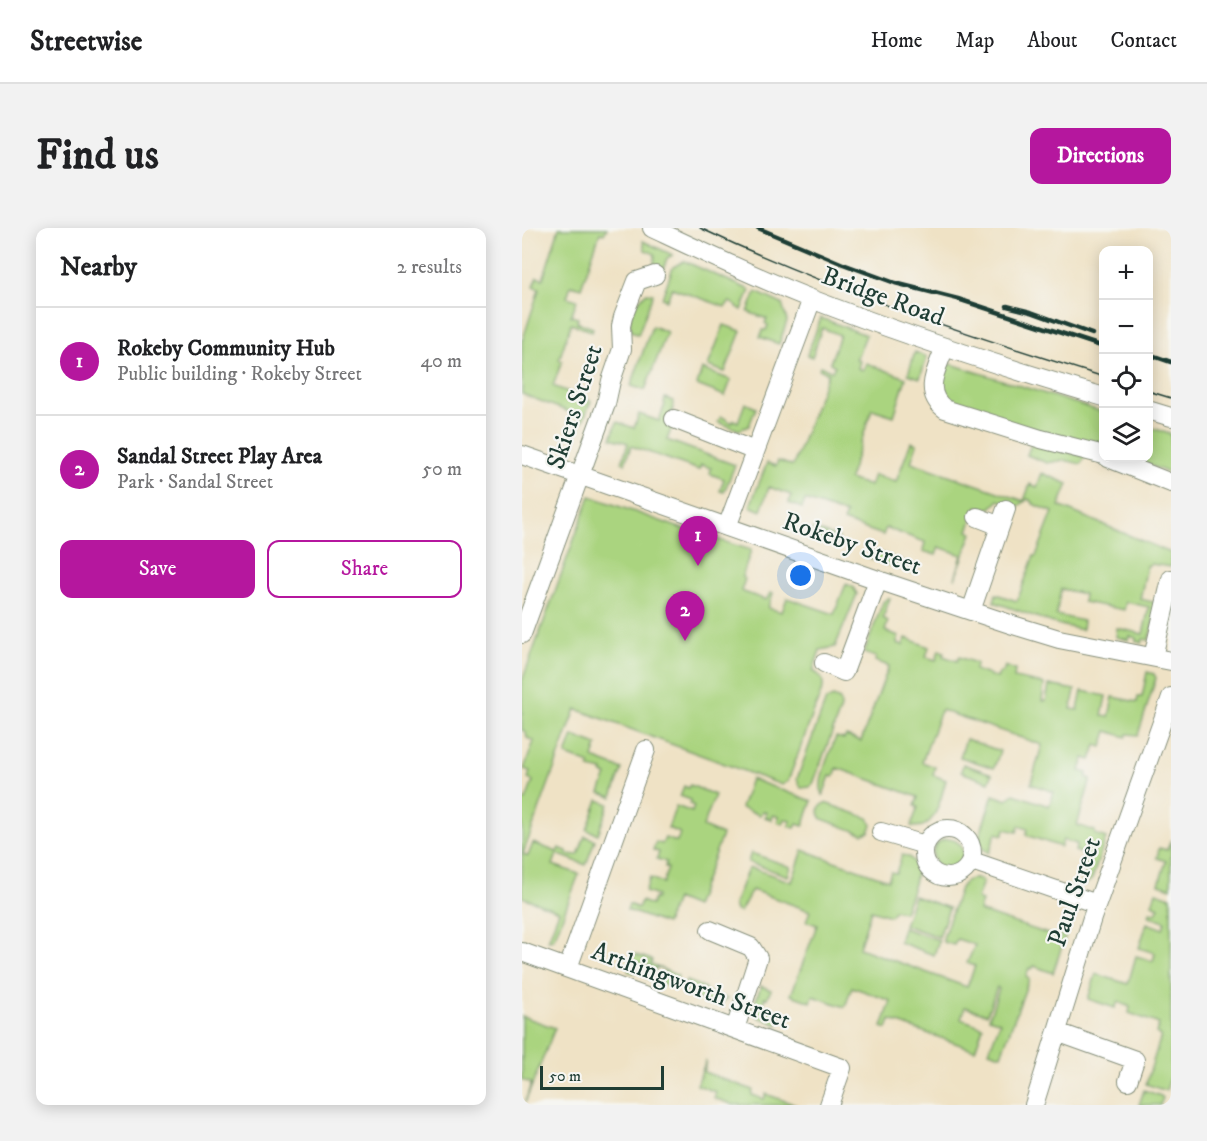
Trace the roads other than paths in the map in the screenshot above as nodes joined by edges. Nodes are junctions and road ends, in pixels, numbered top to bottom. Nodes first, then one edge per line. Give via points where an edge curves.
1 (652, 228) edge
2 (655, 274) dead end
3 (812, 299) junction
4 (945, 347) junction
5 (1099, 395) edge
6 (1153, 411) edge
7 (1171, 417) edge
8 (674, 419) dead end
9 (755, 452) junction
10 (522, 455) edge
11 (1099, 455) edge
12 (1118, 462) edge
13 (580, 476) junction
14 (1171, 483) edge
15 (977, 517) dead end
16 (727, 527) junction
17 (1171, 579) edge
18 (878, 580) junction
19 (971, 611) junction
20 (1165, 631) edge
21 (522, 633) edge
22 (1162, 659) edge
23 (824, 663) dead end
24 (1171, 697) edge
25 (646, 750) dead end
26 (881, 832) dead end
27 (925, 845) junction
28 (972, 861) junction
29 (1097, 904) junction
30 (710, 930) dead end
31 (522, 952) edge
32 (568, 968) junction
33 (735, 1029) junction
34 (1057, 1032) junction
35 (1128, 1081) dead end
36 (829, 1105) edge
37 (1034, 1105) edge

1 - 3 street, Bridge Road
2 - 13 street, Skiers Street via 637,281 623,317 622,349
3 - 4 street, Bridge Road
3 - 9 street
4 - 5 street, Bridge Road
4 - 11 street via 932,391 945,409
6 - 7 street
8 - 9 street
9 - 16 street
10 - 13 street, Rokeby Street
12 - 14 street
13 - 16 street, Rokeby Street
13 - 21 street, Skiers Street
15 - 19 street via 1003,518
16 - 18 street, Rokeby Street
17 - 20 street
18 - 19 street, Rokeby Street
18 - 23 street via 844,672
19 - 22 street, Rokeby Street via 1059,639
20 - 22 street
24 - 29 street, Paul Street
25 - 32 street
26 - 27 street
27 - 28 street via 928,838 943,829 959,831 971,843
27 - 28 street via 929,869 944,877 961,874
28 - 29 street
29 - 34 street, Paul Street
30 - 33 street via 751,947 758,958
31 - 32 street, Arthingworth Street
32 - 33 street, Arthingworth Street
33 - 36 street, Arthingworth Street via 842,1068
34 - 35 street via 1135,1060
34 - 37 street, Paul Street

